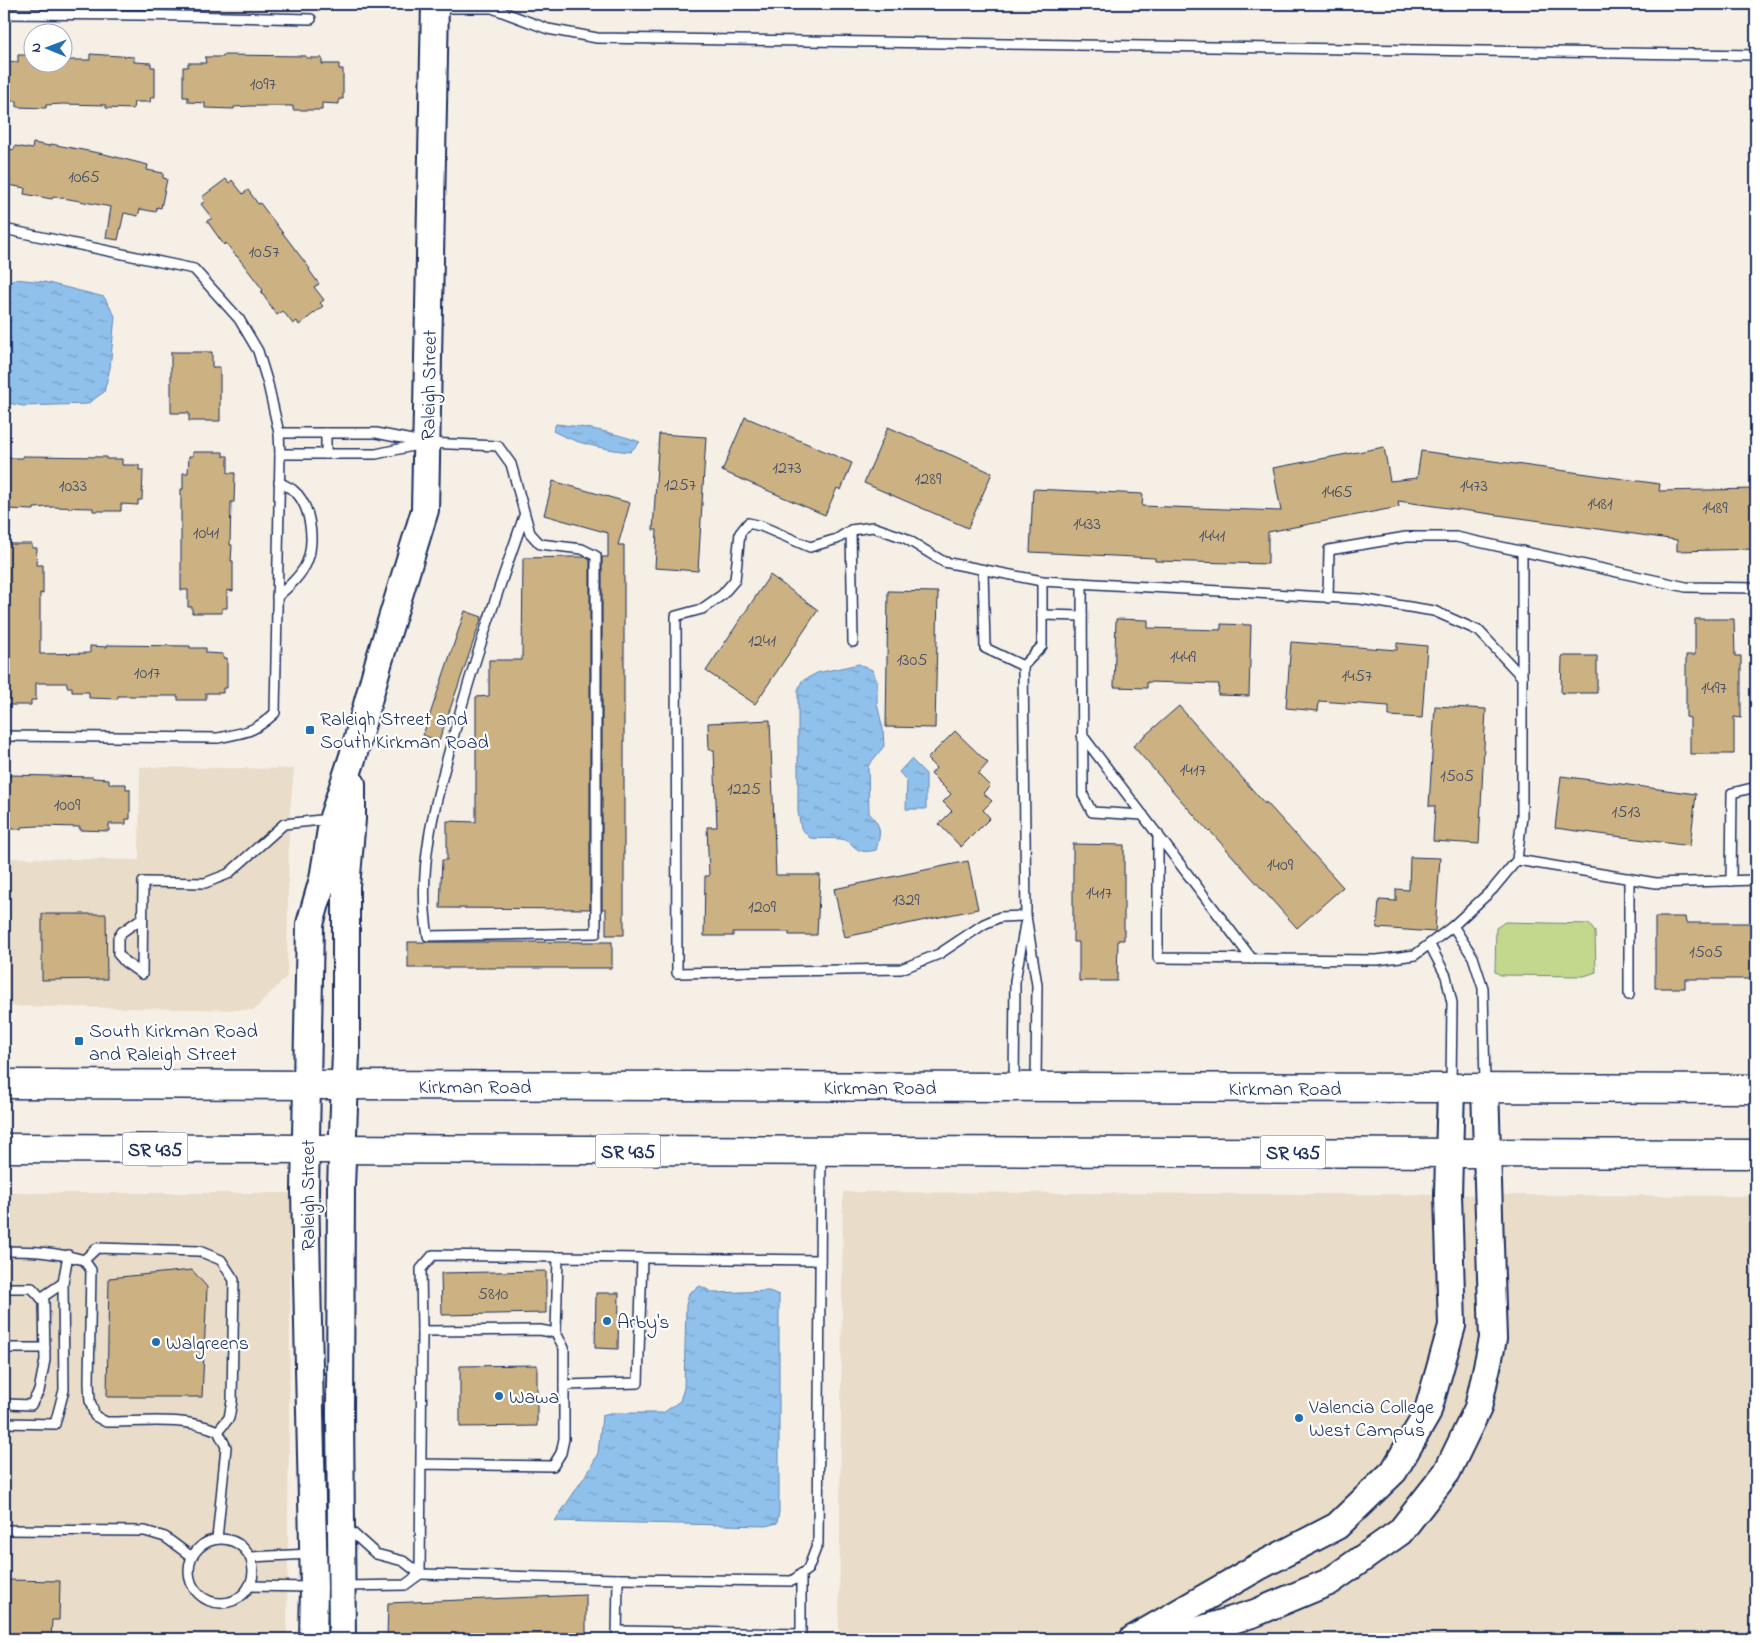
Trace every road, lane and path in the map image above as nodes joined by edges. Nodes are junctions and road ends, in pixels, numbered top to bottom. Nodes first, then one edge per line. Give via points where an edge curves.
1 (435, 6) edge
2 (4, 14) edge
3 (311, 19) dead end
4 (1756, 55) edge
5 (4, 229) edge
6 (326, 432) junction
7 (279, 433) junction
8 (427, 443) junction
9 (280, 454) junction
10 (326, 454) junction
11 (279, 482) junction
12 (524, 516) junction
13 (851, 530) junction
14 (1522, 551) junction
15 (983, 570) junction
16 (1042, 582) junction
17 (1082, 584) junction
18 (1756, 588) edge
19 (277, 597) junction
20 (1328, 598) junction
21 (1042, 615) junction
22 (1082, 616) junction
23 (854, 642) dead end
24 (1023, 666) junction
25 (1522, 677) junction
26 (1082, 734) junction
27 (4, 736) edge
28 (353, 756) junction
29 (1756, 787) edge
30 (1143, 815) junction
31 (332, 819) junction
32 (1158, 834) junction
33 (1517, 860) junction
34 (1629, 878) junction
35 (1756, 880) edge
36 (1730, 881) junction
37 (1026, 916) junction
38 (142, 918) junction
39 (1453, 926) junction
40 (1430, 945) junction
41 (1252, 959) junction
42 (1629, 995) dead end
43 (4, 1084) edge
44 (308, 1086) junction
45 (344, 1086) junction
46 (1025, 1087) junction
47 (1450, 1088) junction
48 (1485, 1088) junction
49 (1756, 1089) edge
50 (4, 1148) edge
51 (306, 1150) junction
52 (342, 1150) junction
53 (821, 1151) junction
54 (1449, 1152) junction
55 (1486, 1152) junction
56 (1756, 1154) edge
57 (4, 1251) edge
58 (68, 1255) junction
59 (558, 1257) junction
60 (642, 1258) junction
61 (84, 1260) junction
62 (820, 1260) junction
63 (63, 1283) junction
64 (4, 1288) edge
65 (41, 1298) junction
66 (422, 1331) junction
67 (556, 1333) junction
68 (4, 1348) edge
69 (45, 1348) junction
70 (564, 1385) junction
71 (7, 1404) dead end
72 (4, 1423) edge
73 (218, 1431) junction
74 (422, 1464) junction
75 (341, 1523) junction
76 (4, 1530) edge
77 (217, 1539) junction
78 (313, 1554) junction
79 (192, 1557) junction
80 (250, 1557) junction
81 (420, 1574) junction
82 (801, 1574) junction
83 (618, 1579) junction
84 (249, 1586) junction
85 (328, 1586) junction
86 (617, 1635) edge
87 (801, 1637) edge
88 (313, 1639) edge
89 (342, 1639) edge
90 (1133, 1639) edge
91 (1171, 1639) edge

1 - 4 lane via 492,8 548,29 597,38
1 - 8 street, Raleigh Street
2 - 3 lane
5 - 7 lane via 194,269 239,319 258,351
6 - 7 lane
6 - 8 lane via 376,433
6 - 10 lane
7 - 9 lane
8 - 10 lane via 376,454
8 - 12 lane via 498,446 511,464
8 - 28 street, Raleigh Street via 425,510
9 - 10 lane
9 - 11 lane
11 - 19 lane
11 - 19 lane via 294,490 307,509 311,536 307,562 293,583
12 - 12 lane via 466,689 435,801 426,855 424,911 428,936 596,933 596,556 582,549 540,544 530,533
13 - 15 lane via 873,526 905,538 944,562
13 - 23 lane
13 - 37 lane via 836,539 810,547 748,523 740,533 735,580 722,595 702,609 676,616 677,973 901,969 939,954 1000,917
14 - 18 lane via 1686,587
14 - 20 lane via 1456,537 1406,537 1329,550
14 - 25 lane
15 - 16 lane
15 - 24 lane via 985,648
16 - 17 lane
16 - 21 lane
17 - 20 lane
17 - 22 lane
19 - 27 lane via 275,713 251,731 218,738
20 - 25 lane via 1360,599 1434,611 1479,631
21 - 22 lane
21 - 24 lane via 1042,646
22 - 26 lane
24 - 37 lane
25 - 33 lane via 1522,816
26 - 30 lane
26 - 30 lane via 1083,795 1092,812
28 - 31 street, Raleigh Street
28 - 45 street, Raleigh Street via 346,886
29 - 36 lane via 1732,793
30 - 32 lane
31 - 38 lane via 284,824 228,874 205,883 143,882
31 - 44 street, Raleigh Street via 323,879 310,924
32 - 41 lane
32 - 41 lane via 1158,958
33 - 34 lane
33 - 39 lane via 1493,889
34 - 36 lane via 1656,882
34 - 42 lane
35 - 36 lane
37 - 46 lane via 1016,981
37 - 46 lane via 1037,985
38 - 38 lane via 142,946 142,974 118,954 118,938
39 - 40 lane
39 - 48 lane via 1473,957 1483,988
40 - 41 lane via 1415,955 1377,960
40 - 47 lane via 1446,976 1452,1003
43 - 44 main road, Kirkman Road
44 - 45 main road, Kirkman Road
44 - 51 street, Raleigh Street
45 - 46 main road, Kirkman Road
45 - 52 street, Raleigh Street
46 - 47 main road, Kirkman Road
47 - 48 main road, Kirkman Road
47 - 54 street
48 - 49 main road, Kirkman Road
48 - 55 street
50 - 51 main road, SR 435
51 - 52 main road, SR 435
51 - 78 street, Raleigh Street
52 - 53 main road, SR 435
52 - 75 street, Raleigh Street
53 - 54 main road, SR 435
53 - 62 lane
54 - 55 main road, SR 435
54 - 90 street via 1452,1326 1427,1414 1394,1471 1337,1526
55 - 56 main road, SR 435
55 - 91 street via 1493,1339 1478,1408 1447,1472 1400,1532 1330,1582 1255,1613
57 - 58 lane via 36,1250
58 - 61 lane
58 - 63 lane
59 - 60 lane
59 - 66 lane via 433,1256 422,1269
59 - 67 lane
60 - 62 lane
60 - 70 lane via 638,1383
61 - 73 lane via 90,1270 89,1382 95,1416 106,1422 202,1424
61 - 73 lane via 97,1248 199,1251 221,1260 234,1280 232,1401 229,1418
62 - 82 lane via 818,1542 808,1569
63 - 65 lane
63 - 72 lane via 64,1390 55,1424
64 - 65 lane via 32,1288
65 - 69 lane via 44,1301
66 - 67 lane via 540,1330
66 - 74 lane
67 - 70 lane via 564,1348
68 - 69 lane
69 - 71 lane via 46,1360 39,1391 31,1405
70 - 74 lane via 564,1439 561,1453 553,1466
73 - 77 lane via 226,1447
74 - 81 lane
75 - 81 lane via 376,1554 403,1561
75 - 85 street, Raleigh Street
76 - 79 lane via 145,1531 165,1537
77 - 79 lane via 198,1548
77 - 80 lane via 236,1542
78 - 80 lane
78 - 85 street, Raleigh Street
79 - 84 lane via 190,1578 202,1596 212,1601 233,1600
80 - 84 lane via 253,1567
81 - 83 lane
81 - 85 lane via 405,1585
82 - 83 lane via 792,1581
82 - 87 lane
83 - 86 lane
84 - 85 lane
85 - 88 street, Raleigh Street
85 - 89 street, Raleigh Street
86 - 87 lane

